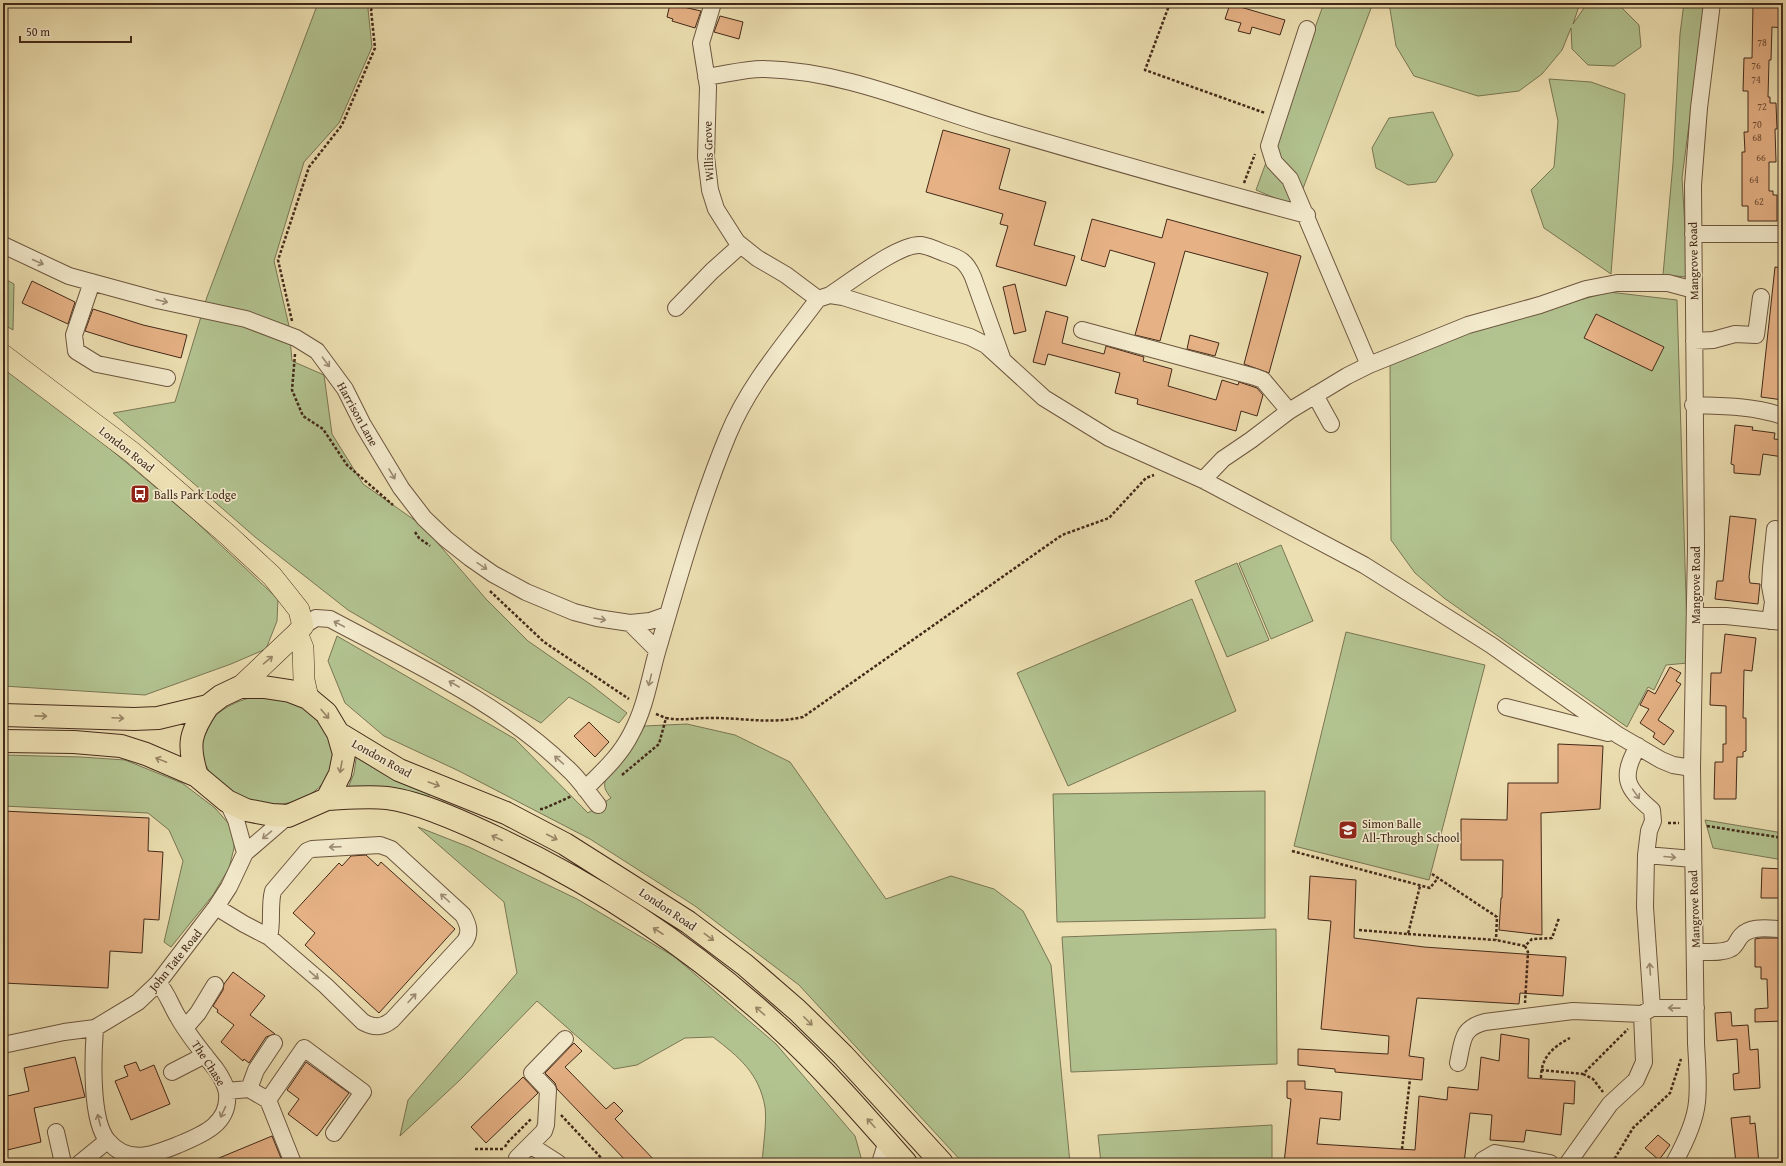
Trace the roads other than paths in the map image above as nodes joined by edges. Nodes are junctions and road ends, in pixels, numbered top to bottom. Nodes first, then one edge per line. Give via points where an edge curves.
1 (713, 3) edge
2 (1712, 3) edge
3 (1307, 29) dead end
4 (706, 78) junction
5 (1307, 215) junction
6 (1693, 234) junction
7 (1783, 234) edge
8 (741, 245) junction
9 (3, 246) edge
10 (92, 282) junction
11 (1694, 290) junction
12 (824, 297) junction
13 (1761, 298) dead end
14 (676, 308) dead end
15 (1082, 330) dead end
16 (1694, 341) junction
17 (3, 354) edge
18 (1002, 358) junction
19 (1369, 365) junction
20 (167, 378) dead end
21 (1315, 395) junction
22 (1693, 405) junction
23 (1289, 411) junction
24 (1783, 416) edge
25 (1331, 424) dead end
26 (1203, 480) junction
27 (1775, 529) dead end
28 (667, 615) junction
29 (1695, 616) junction
30 (1776, 621) edge
31 (630, 623) junction
32 (300, 629) junction
33 (657, 650) junction
34 (240, 687) junction
35 (308, 698) junction
36 (208, 706) junction
37 (1506, 707) dead end
38 (3, 715) edge
39 (338, 732) junction
40 (1618, 735) junction
41 (3, 741) edge
42 (1638, 746) junction
43 (1692, 768) junction
44 (197, 776) junction
45 (585, 790) junction
46 (327, 799) junction
47 (227, 801) junction
48 (598, 805) dead end
49 (288, 816) junction
50 (245, 853) junction
51 (1646, 855) junction
52 (1693, 859) junction
53 (216, 907) junction
54 (1783, 929) edge
55 (269, 938) junction
56 (1696, 952) junction
57 (158, 983) junction
58 (215, 985) dead end
59 (1696, 1008) junction
60 (1647, 1011) junction
61 (95, 1028) junction
62 (185, 1028) junction
63 (565, 1039) dead end
64 (274, 1043) dead end
65 (3, 1046) edge
66 (205, 1055) junction
67 (1458, 1063) dead end
68 (172, 1072) dead end
69 (248, 1088) junction
70 (227, 1091) junction
71 (268, 1100) junction
72 (56, 1132) dead end
73 (334, 1133) dead end
74 (107, 1141) junction
75 (887, 1141) junction
76 (530, 1145) junction
77 (511, 1153) road end
78 (63, 1163) edge
79 (79, 1163) edge
80 (293, 1163) edge
81 (558, 1163) edge
82 (880, 1163) edge
83 (906, 1163) edge
84 (942, 1163) edge
85 (1483, 1163) edge
86 (1550, 1163) edge
87 (1568, 1163) edge
88 (1674, 1163) edge

1 - 4 street, Willis Grove via 701,43
2 - 6 street, Mangrove Road via 1696,134
3 - 5 street via 1269,146 1274,162 1290,179
4 - 5 street via 763,69 806,72 901,96 988,126
4 - 8 street, Willis Grove via 706,157 710,190 716,209
5 - 19 street
6 - 7 street
6 - 11 street, Mangrove Road
8 - 12 street, Willis Grove via 757,258
8 - 14 street
9 -> 10 street, Harrison Lane via 69,276
10 - 20 street via 74,335 76,351 97,364
10 -> 31 street, Harrison Lane via 179,305 246,319 296,338 317,351 345,389 363,425 401,488 424,518 446,539 494,574 552,604 597,618
11 - 16 street, Mangrove Road
11 - 19 street via 1668,283 1640,282 1617,282 1586,289 1540,305 1468,324
12 - 18 street via 843,297 970,337 986,345
12 - 18 street via 908,247 920,245 954,256 967,264
12 - 28 street via 746,397 728,434
13 - 16 street via 1756,335 1735,334 1714,340
15 - 23 street via 1255,376 1263,380
16 - 22 street, Mangrove Road
17 - 32 main road, London Road via 133,453 228,535 272,576 299,610
18 - 26 street via 1044,398 1109,438
19 - 21 street
21 - 23 street
21 - 25 street
22 - 24 street via 1742,406
22 - 29 street, Mangrove Road
23 - 26 street via 1223,459
26 - 40 street via 1396,584 1491,645
27 - 30 street via 1770,586
28 - 31 street, Harrison Lane via 650,621
28 - 33 street
29 - 30 street
29 - 43 street, Mangrove Road
31 - 33 street
34 -> 32 main road
32 - 35 main road, London Road
45 -> 32 street via 569,769 548,750 471,694 431,671 330,618 316,618
33 -> 45 street via 642,708 632,733 621,752
34 - 35 highway via 290,691
34 - 36 highway
35 -> 39 highway via 326,713
38 -> 36 highway via 158,718
36 - 44 highway via 195,725 191,740 191,759
37 - 40 street
39 -> 46 highway via 344,754 340,774
39 -> 84 highway, London Road via 399,770 506,813 565,844 688,922 745,965 797,1010 843,1055
40 - 42 street
44 -> 41 highway via 121,746 74,742
42 - 43 street via 1673,766
42 -> 51 street via 1629,763 1627,780 1636,797 1652,810 1654,822 1649,831
43 - 52 street, Mangrove Road
44 - 47 highway
45 - 48 street
46 - 49 highway
75 -> 46 highway, London Road via 775,1024 672,940 609,898 528,853 429,810 388,798
47 - 49 highway via 246,810 272,816
47 - 50 street via 236,820
49 -> 50 street
50 - 53 street, John Tate Road
51 -> 52 street
60 -> 51 street
52 - 56 street, Mangrove Road
53 - 55 street
53 - 57 street, John Tate Road
54 - 56 street via 1755,929 1741,936 1731,949
55 -> 55 street via 326,986 362,1022 378,1027 392,1020 465,941 469,931 463,915 391,850 380,845 318,848 307,852 273,891
56 - 59 street, Mangrove Road
57 - 61 street, John Tate Road via 138,1002
57 - 62 street, The Chase via 167,993
58 - 62 street via 198,1013
59 -> 60 street
59 - 88 street, Mangrove Road via 1697,1104 1691,1129
60 - 67 street via 1573,1012 1474,1025 1465,1034
60 - 87 street via 1644,1062 1636,1080 1610,1104
61 - 65 street, John Tate Road via 64,1032
74 -> 61 street via 97,1113 93,1063
62 - 66 street, The Chase
63 - 76 street via 532,1073 548,1090 544,1132
64 - 69 street via 256,1070
66 - 68 street
66 - 70 street, The Chase
69 - 70 street
69 - 71 street
70 -> 74 street, The Chase via 226,1105 221,1118 202,1135 145,1157 117,1150
71 - 73 street via 304,1048 362,1092
71 - 80 street
72 - 78 street
74 - 79 street
75 - 82 street
75 - 83 highway, London Road
76 - 77 street
76 - 81 street
85 - 86 street via 1483,1160 1495,1153

